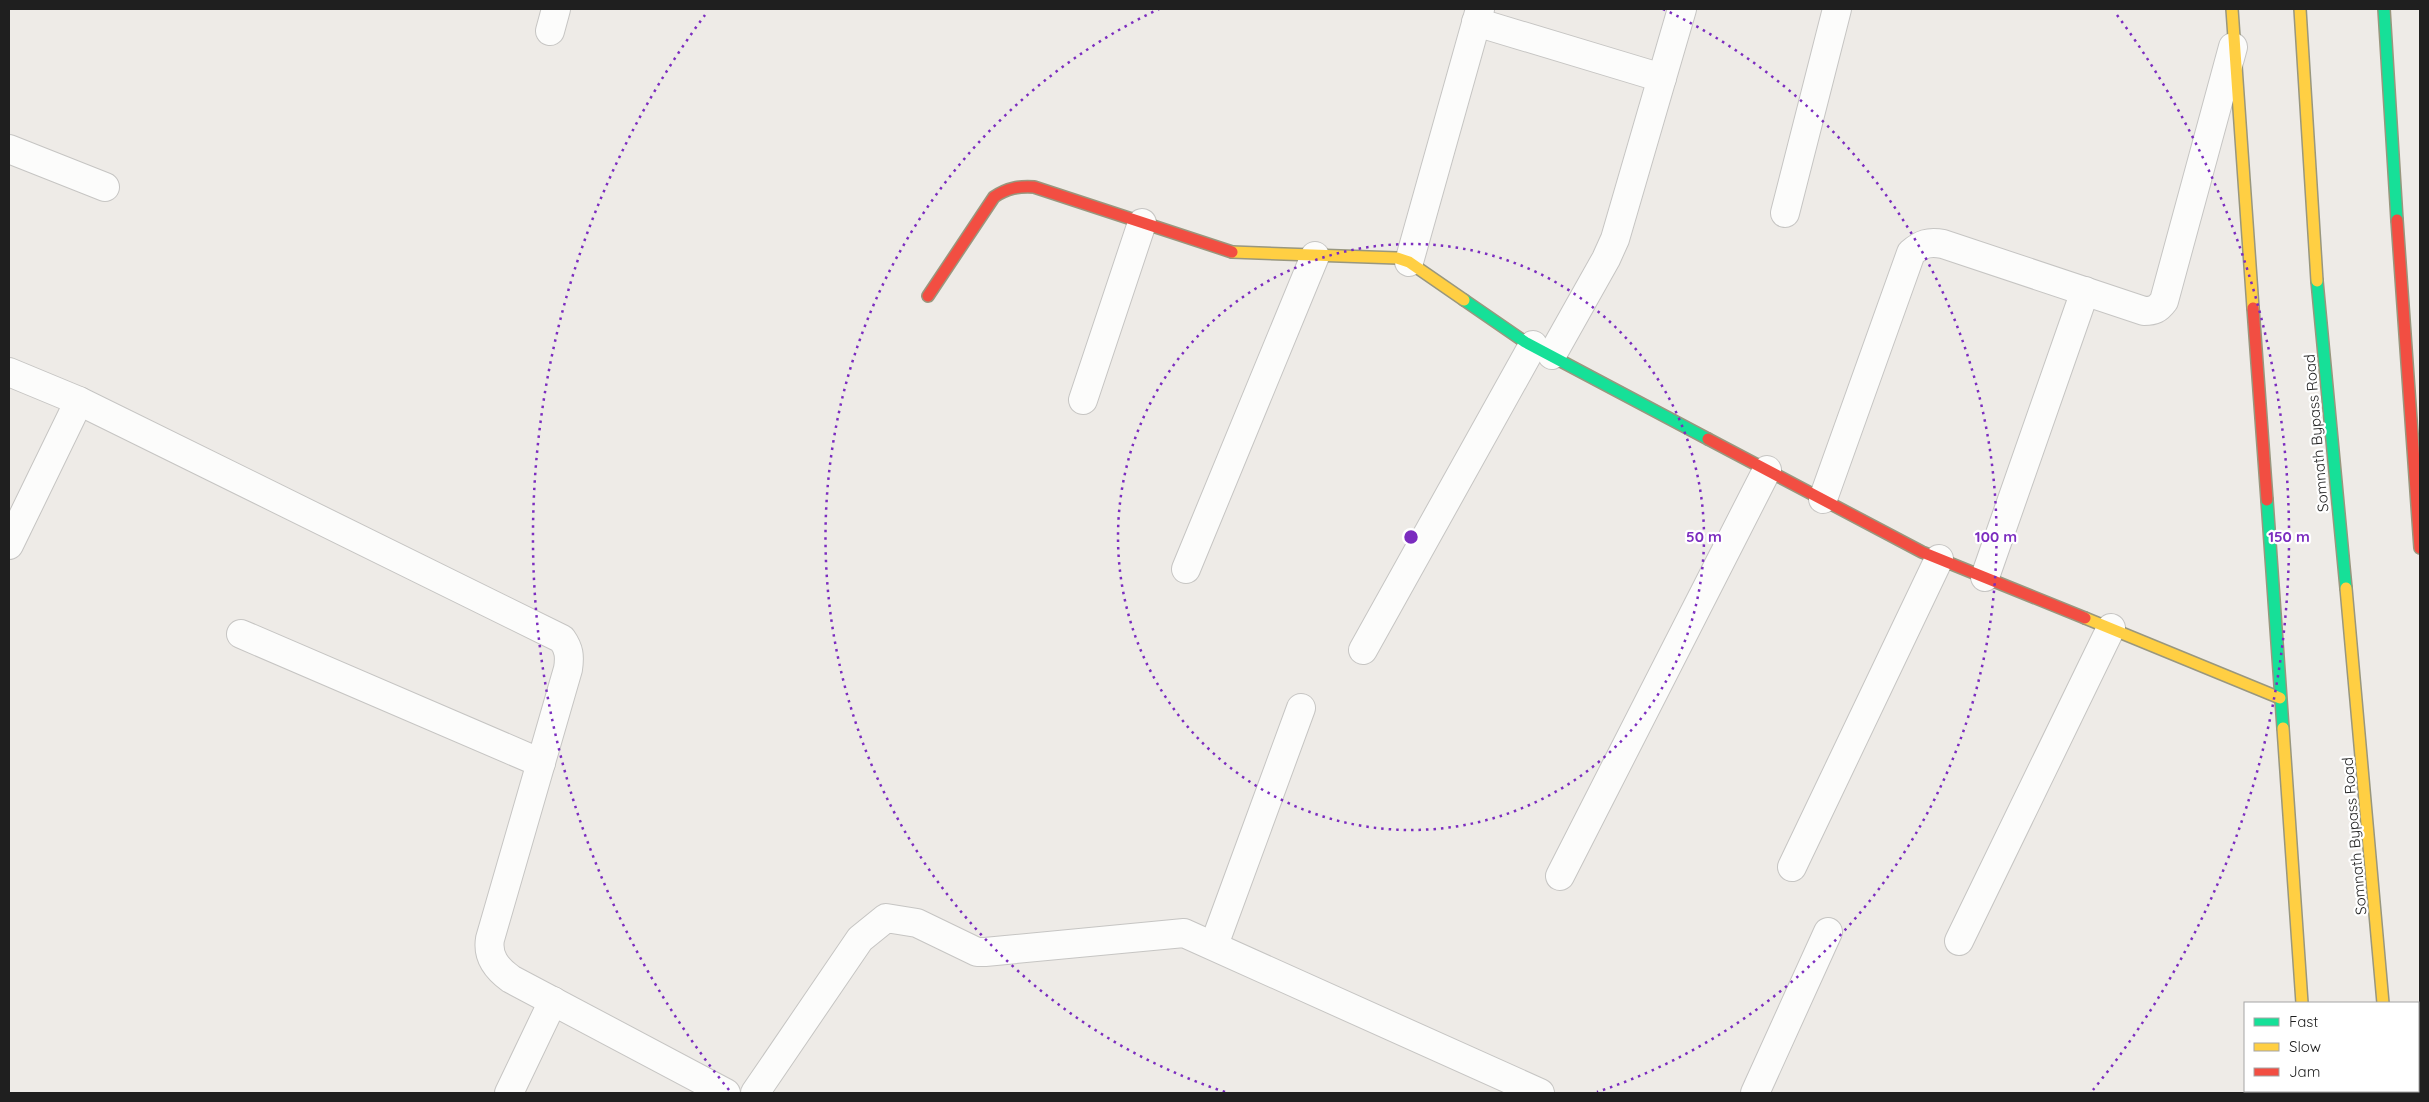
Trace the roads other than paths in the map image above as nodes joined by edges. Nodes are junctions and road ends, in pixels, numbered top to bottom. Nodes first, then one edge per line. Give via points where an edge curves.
1 (1682, 9) edge
2 (1837, 9) edge
3 (2232, 9) edge
4 (2300, 9) edge
5 (2384, 9) edge
6 (1478, 15) edge
7 (2235, 41) junction
8 (1662, 78) junction
9 (9, 149) edge
10 (104, 187) dead end
11 (1785, 212) dead end
12 (1142, 223) junction
13 (1315, 256) junction
14 (1409, 262) junction
15 (2085, 291) junction
16 (928, 296) dead end
17 (1542, 350) junction
18 (9, 372) edge
19 (1083, 400) dead end
20 (79, 401) junction
21 (1767, 470) junction
22 (1823, 499) junction
23 (9, 546) edge
24 (2420, 548) edge
25 (1939, 559) junction
26 (1186, 569) dead end
27 (1985, 577) junction
28 (2111, 628) junction
29 (241, 634) dead end
30 (1363, 650) dead end
31 (2280, 698) junction
32 (1301, 708) dead end
33 (541, 763) junction
34 (1792, 867) dead end
35 (1560, 876) dead end
36 (1828, 932) dead end
37 (1959, 941) dead end
38 (1214, 945) junction
39 (553, 1000) junction
40 (2302, 1002) edge
41 (2383, 1002) edge
42 (508, 1093) edge
43 (726, 1093) edge
44 (755, 1093) edge
45 (1540, 1093) edge
46 (1755, 1093) edge

1 - 8 street
2 - 11 street
3 - 7 main road
4 - 41 main road, Somnath Bypass Road via 2313,239
5 - 24 main road
6 - 8 street
6 - 14 street
7 - 15 street via 2164,301 2152,311 2144,311
7 - 31 main road
8 - 17 street via 1606,260
9 - 10 street
12 - 13 main road via 1235,252
12 - 16 main road via 1034,188 1004,189 986,208
12 - 19 street
13 - 14 main road via 1397,258
13 - 26 street
14 - 17 main road
15 - 22 street via 1943,244 1931,242 1920,245 1911,253
15 - 27 street
17 - 21 main road
17 - 30 street
18 - 20 street
20 - 23 street
20 - 33 street via 562,639 570,658
21 - 22 main road
21 - 35 street
22 - 25 main road
25 - 27 main road
25 - 34 street
27 - 28 main road
28 - 31 main road
28 - 37 street
29 - 33 street
31 - 40 main road
32 - 38 street
33 - 39 street via 489,948 496,967 504,974
36 - 46 street
38 - 44 street via 1184,933 1169,933 977,952 917,923 886,918 860,939
38 - 45 street
39 - 42 street
39 - 43 street

